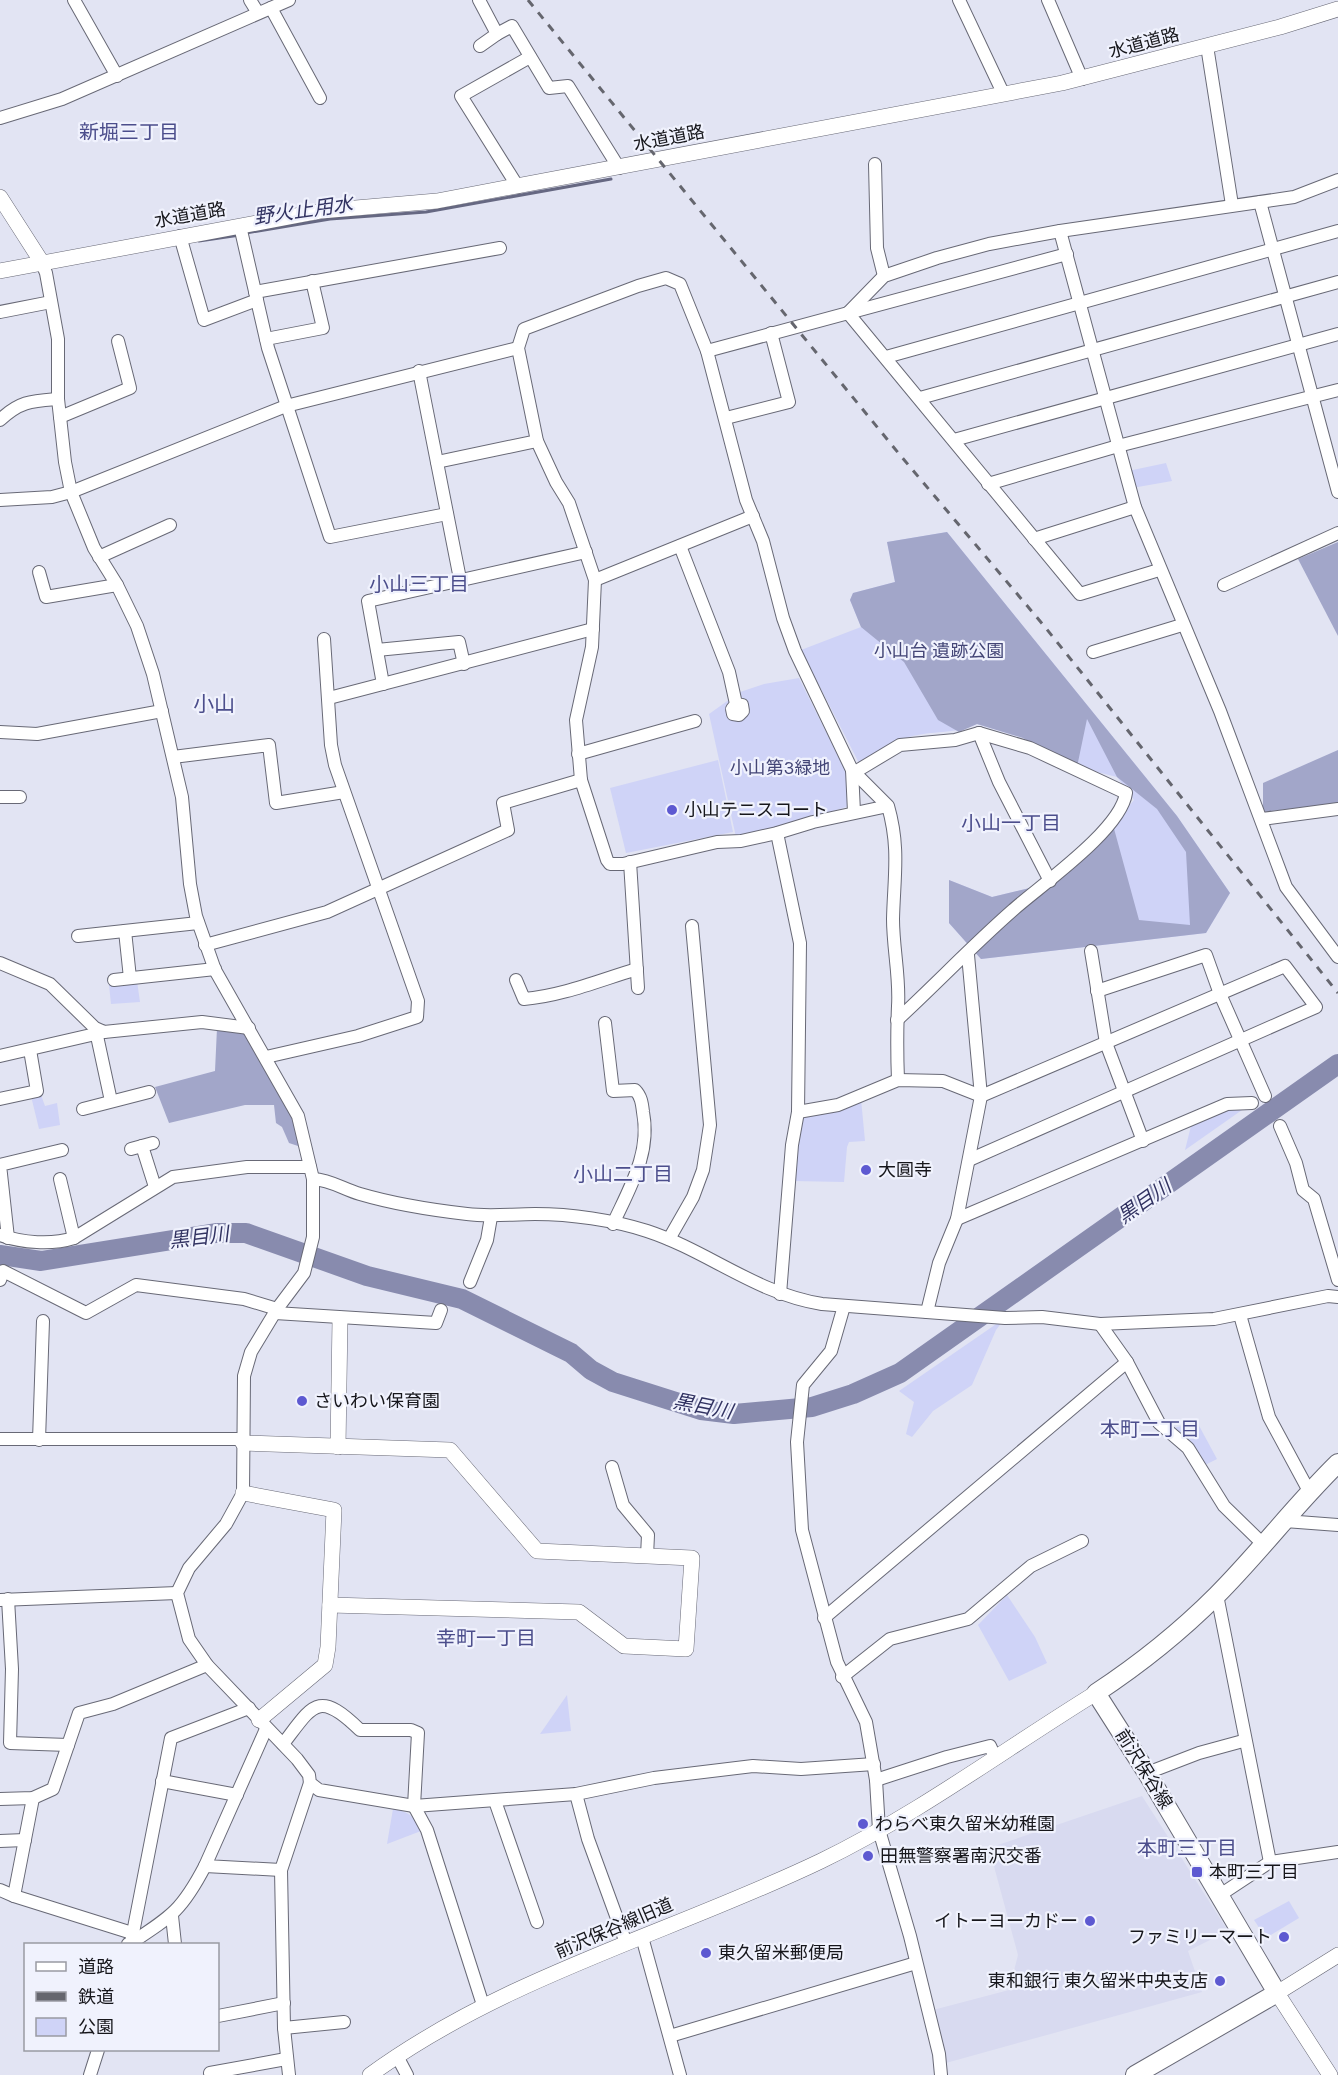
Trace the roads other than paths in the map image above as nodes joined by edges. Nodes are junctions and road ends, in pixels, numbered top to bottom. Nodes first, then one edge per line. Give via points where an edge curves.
1 (74, 0) edge
2 (250, 0) edge
3 (289, 0) edge
4 (479, 0) edge
5 (959, 0) edge
6 (1048, 0) edge
7 (1330, 7) edge
8 (271, 8) junction
9 (258, 13) junction
10 (498, 34) junction
11 (480, 46) dead end
12 (1207, 46) junction
13 (530, 57) junction
14 (117, 76) junction
15 (1082, 79) junction
16 (1003, 93) junction
17 (320, 98) dead end
18 (0, 118) edge
19 (875, 164) dead end
20 (619, 168) junction
21 (1338, 180) edge
22 (518, 187) junction
23 (0, 197) edge
24 (1260, 202) junction
25 (1232, 205) junction
26 (240, 226) junction
27 (1060, 231) junction
28 (1338, 231) edge
29 (180, 236) junction
30 (500, 248) dead end
31 (1272, 249) junction
32 (1066, 254) junction
33 (41, 261) junction
34 (0, 270) edge
35 (884, 276) junction
36 (312, 281) junction
37 (1338, 282) edge
38 (256, 296) junction
39 (1285, 297) junction
40 (51, 302) junction
41 (1080, 303) junction
42 (0, 312) edge
43 (848, 313) junction
44 (771, 333) junction
45 (1338, 334) edge
46 (266, 339) junction
47 (118, 341) dead end
48 (1298, 345) junction
49 (518, 348) junction
50 (707, 351) junction
51 (1093, 351) junction
52 (886, 357) junction
53 (419, 371) junction
54 (1338, 390) edge
55 (920, 398) junction
56 (1106, 398) junction
57 (1313, 398) junction
58 (58, 399) junction
59 (286, 406) junction
60 (60, 417) junction
61 (726, 418) junction
62 (0, 420) edge
63 (954, 440) junction
64 (537, 441) junction
65 (1118, 446) junction
66 (437, 462) junction
67 (988, 484) junction
68 (71, 492) junction
69 (1338, 492) edge
70 (0, 500) edge
71 (1135, 507) junction
72 (447, 514) junction
73 (753, 516) junction
74 (170, 525) dead end
75 (1338, 533) edge
76 (1034, 539) junction
77 (680, 546) junction
78 (586, 552) junction
79 (99, 557) junction
80 (1160, 570) junction
81 (39, 572) dead end
82 (460, 579) junction
83 (595, 580) junction
84 (117, 585) junction
85 (1224, 585) dead end
86 (1182, 625) junction
87 (593, 629) junction
88 (324, 639) dead end
89 (377, 650) junction
90 (1093, 652) dead end
91 (464, 664) junction
92 (383, 684) junction
93 (329, 698) junction
94 (736, 704) dead end
95 (162, 711) junction
96 (695, 721) dead end
97 (0, 732) edge
98 (979, 733) junction
99 (578, 754) junction
100 (173, 757) junction
101 (854, 771) junction
102 (581, 780) junction
103 (344, 792) junction
104 (0, 797) edge
105 (20, 797) dead end
106 (888, 806) junction
107 (1338, 809) edge
108 (854, 812) junction
109 (1263, 819) junction
110 (777, 833) junction
111 (630, 862) junction
112 (1050, 881) junction
113 (378, 889) junction
114 (198, 923) junction
115 (692, 926) dead end
116 (125, 931) junction
117 (78, 936) dead end
118 (205, 945) junction
119 (1091, 951) dead end
120 (968, 955) junction
121 (1338, 957) edge
122 (0, 963) edge
123 (214, 969) junction
124 (637, 969) junction
125 (130, 978) junction
126 (114, 980) dead end
127 (516, 980) dead end
128 (638, 988) dead end
129 (1097, 992) junction
130 (1220, 994) junction
131 (897, 1020) junction
132 (605, 1023) dead end
133 (249, 1028) junction
134 (100, 1034) junction
135 (1241, 1041) junction
136 (1106, 1043) junction
137 (30, 1050) junction
138 (0, 1056) edge
139 (266, 1057) junction
140 (898, 1080) junction
141 (149, 1092) dead end
142 (1124, 1093) junction
143 (981, 1096) junction
144 (1265, 1096) dead end
145 (0, 1099) edge
146 (111, 1101) junction
147 (1252, 1103) dead end
148 (82, 1109) dead end
149 (798, 1112) junction
150 (1280, 1126) dead end
151 (1143, 1141) junction
152 (142, 1146) dead end
153 (62, 1150) dead end
154 (969, 1160) junction
155 (311, 1173) junction
156 (60, 1179) dead end
157 (154, 1187) junction
158 (1, 1188) edge
159 (491, 1217) junction
160 (957, 1219) junction
161 (613, 1224) junction
162 (4, 1236) edge
163 (74, 1238) junction
164 (669, 1239) junction
165 (0, 1280) edge
166 (1338, 1281) edge
167 (470, 1282) dead end
168 (780, 1294) junction
169 (1338, 1297) edge
170 (844, 1306) junction
171 (441, 1310) dead end
172 (276, 1311) junction
173 (927, 1312) junction
174 (1240, 1315) junction
175 (340, 1319) junction
176 (43, 1321) dead end
177 (1100, 1324) junction
178 (1127, 1362) junction
179 (0, 1439) edge
180 (39, 1440) junction
181 (243, 1443) junction
182 (338, 1447) junction
183 (1338, 1463) edge
184 (612, 1467) dead end
185 (243, 1494) junction
186 (1310, 1494) junction
187 (1285, 1521) junction
188 (1338, 1525) edge
189 (1082, 1541) dead end
190 (1264, 1545) junction
191 (647, 1556) junction
192 (177, 1593) junction
193 (1216, 1595) junction
194 (4, 1599) edge
195 (330, 1605) junction
196 (824, 1618) junction
197 (207, 1665) junction
198 (842, 1677) junction
199 (6, 1691) edge
200 (1096, 1693) junction
201 (258, 1719) junction
202 (1243, 1741) junction
203 (283, 1744) junction
204 (68, 1745) junction
205 (995, 1757) junction
206 (874, 1764) junction
207 (1148, 1773) junction
208 (876, 1780) junction
209 (162, 1781) junction
210 (310, 1783) junction
211 (237, 1794) junction
212 (576, 1794) junction
213 (33, 1798) junction
214 (0, 1799) edge
215 (495, 1801) junction
216 (414, 1806) junction
217 (879, 1830) junction
218 (25, 1839) junction
219 (0, 1841) edge
220 (1338, 1852) edge
221 (1270, 1862) junction
222 (205, 1866) junction
223 (281, 1870) junction
224 (0, 1890) edge
225 (1220, 1894) junction
226 (14, 1896) junction
227 (172, 1917) junction
228 (537, 1922) dead end
229 (642, 1937) junction
230 (130, 1940) edge
231 (175, 1943) edge
232 (626, 1943) junction
233 (1338, 1955) edge
234 (916, 1963) junction
235 (1277, 1993) junction
236 (284, 2003) junction
237 (483, 2005) junction
238 (219, 2016) edge
239 (344, 2022) dead end
240 (284, 2028) junction
241 (670, 2036) junction
242 (98, 2051) edge
243 (397, 2056) junction
244 (286, 2059) junction
245 (210, 2073) dead end
246 (90, 2075) edge
247 (289, 2075) edge
248 (370, 2075) edge
249 (407, 2075) edge
250 (680, 2075) edge
251 (941, 2075) edge
252 (1135, 2075) edge
253 (1330, 2075) edge

1 - 14 street
2 - 9 street
3 - 8 street
4 - 10 street
5 - 16 street
6 - 15 street
7 - 12 street, 水道道路
8 - 9 street
8 - 17 street
9 - 14 street
10 - 11 street
10 - 13 street via 512,26
12 - 15 street, 水道道路
12 - 25 street
13 - 20 street via 549,88 568,86
13 - 22 street via 461,96
14 - 18 street via 62,99
15 - 16 street, 水道道路
16 - 20 street, 水道道路
19 - 35 street via 877,248
20 - 22 street, 水道道路
21 - 24 street via 1294,197
22 - 26 street, 水道道路 via 437,201 330,210
23 - 33 street
24 - 25 street
24 - 31 street
25 - 27 street
26 - 29 street, 水道道路
26 - 38 street
27 - 32 street
27 - 35 street via 989,244
28 - 31 street
29 - 33 street, 水道道路
29 - 38 street via 204,320
30 - 36 street
31 - 39 street
31 - 41 street
32 - 41 street
32 - 43 street
33 - 34 street, 水道道路
33 - 40 street
35 - 43 street
36 - 38 street
36 - 46 street via 323,328
37 - 39 street
38 - 46 street
39 - 48 street
39 - 51 street
40 - 42 street
40 - 58 street via 58,339
41 - 51 street
41 - 52 street
43 - 44 street
43 - 52 street
44 - 50 street
44 - 61 street via 789,402
45 - 48 street
46 - 59 street
47 - 60 street via 130,388
48 - 56 street
48 - 57 street
49 - 50 street via 524,329 666,278 680,284
49 - 53 street
49 - 64 street
50 - 61 street
51 - 55 street
51 - 56 street
52 - 55 street
53 - 59 street
53 - 66 street
54 - 57 street
55 - 63 street
56 - 63 street
56 - 65 street
57 - 65 street
57 - 69 street
58 - 60 street
58 - 62 street via 30,401 14,407
59 - 68 street
59 - 72 street via 330,537
60 - 68 street
61 - 73 street
63 - 67 street
64 - 66 street
64 - 78 street via 569,503
65 - 67 street
65 - 71 street
66 - 72 street
67 - 76 street
68 - 70 street
68 - 79 street
71 - 76 street
71 - 80 street
72 - 82 street
73 - 77 street
73 - 101 street via 795,651
74 - 79 street
75 - 85 street
76 - 80 street via 1080,594
77 - 83 street
77 - 94 street via 729,672
78 - 82 street
78 - 83 street
79 - 84 street
80 - 86 street
81 - 84 street via 46,597
82 - 89 street via 368,601
83 - 87 street
84 - 95 street via 146,648
86 - 90 street
86 - 109 street
87 - 91 street
87 - 99 street via 576,720
88 - 93 street
89 - 91 street via 459,642
89 - 92 street
91 - 92 street
92 - 93 street
93 - 103 street via 331,746
95 - 97 street via 37,734
95 - 100 street
96 - 99 street
98 - 101 street via 955,740 900,746
98 - 112 street via 999,782
98 - 112 street via 1030,748 1126,793 1116,815
99 - 102 street
100 - 103 street via 269,746 276,803
100 - 114 street
101 - 106 street
101 - 108 street
102 - 111 street via 607,860 616,865
102 - 113 street via 503,803 508,830
103 - 113 street
104 - 105 street
106 - 108 street
106 - 131 street via 896,834 893,919
107 - 109 street
108 - 110 street
109 - 121 street via 1289,894
110 - 111 street
110 - 149 street via 800,943
111 - 124 street
112 - 120 street via 1014,909
113 - 118 street via 318,915
113 - 139 street via 418,1001 417,1017 358,1036
114 - 116 street
114 - 118 street
115 - 164 street via 710,1125 708,1148 693,1197
116 - 117 street
116 - 125 street
118 - 123 street
119 - 129 street
120 - 131 street
120 - 143 street
122 - 134 street via 50,984
123 - 125 street
123 - 133 street
124 - 127 street via 540,998 524,999
124 - 128 street
125 - 126 street
129 - 130 street via 1206,955
129 - 136 street
130 - 135 street
130 - 135 street via 1285,966 1316,1007
130 - 136 street
131 - 140 street
132 - 161 street via 613,1092 635,1090 640,1095 647,1130 641,1162
133 - 134 street via 202,1022
133 - 139 street
134 - 137 street
134 - 146 street
135 - 142 street
135 - 144 street
136 - 142 street
136 - 143 street
137 - 138 street
137 - 145 street via 37,1091
139 - 155 street via 298,1116
140 - 143 street via 943,1081
140 - 149 street via 838,1105
141 - 146 street
142 - 151 street
142 - 154 street
143 - 154 street
146 - 148 street
147 - 151 street via 1227,1104
149 - 168 street
150 - 166 street via 1303,1190 1314,1199
151 - 160 street
152 - 157 street
153 - 158 street via 0,1166
154 - 160 street
155 - 157 street via 220,1169 174,1177
155 - 159 street via 359,1194
155 - 172 street via 315,1202 307,1264
156 - 163 street
157 - 163 street
158 - 162 street
159 - 161 street via 548,1214
159 - 167 street via 488,1240
160 - 173 street via 939,1263
161 - 164 street
162 - 163 street via 38,1242
164 - 168 street
165 - 172 street via 3,1271 86,1312 136,1285 244,1299
168 - 170 street
169 - 174 street
170 - 173 street
170 - 196 street via 831,1352 803,1385 799,1425 802,1530
171 - 175 street via 436,1323
172 - 175 street
172 - 181 street via 251,1352 244,1376
173 - 177 street
174 - 177 street
174 - 186 street via 1269,1418
175 - 182 street
176 - 180 street
177 - 178 street
178 - 190 street via 1160,1423 1188,1448 1224,1506
178 - 196 street
179 - 180 street
180 - 181 street via 237,1439
181 - 182 street
181 - 185 street
182 - 191 street via 450,1450 537,1551
183 - 186 main road
184 - 191 street via 623,1505 648,1534
185 - 192 street via 226,1524 189,1568
185 - 195 street via 334,1510
186 - 187 main road
187 - 188 street
187 - 190 main road
189 - 198 street via 1026,1569 968,1619 890,1638
190 - 193 main road
191 - 195 street via 692,1558 686,1648 624,1646 579,1612
192 - 194 street
192 - 197 street via 189,1638
193 - 200 main road via 1142,1663
193 - 202 street
194 - 199 street
195 - 201 street via 325,1665
196 - 198 street
197 - 201 street
197 - 204 street via 113,1704 79,1713
198 - 206 street via 866,1722
199 - 204 street via 10,1743
200 - 205 street, 前沢保谷線旧道
200 - 207 main road, 前沢保谷線
201 - 203 street
201 - 209 street via 171,1738
201 - 211 street
202 - 207 street
202 - 221 street
203 - 210 street via 309,1775
203 - 216 street via 310,1709 322,1706 341,1711 360,1730 418,1733
204 - 213 street via 53,1789
205 - 208 street via 990,1746
205 - 217 street, 前沢保谷線旧道
206 - 208 street
206 - 212 street via 801,1769 753,1766 654,1778
207 - 225 main road, 前沢保谷線
208 - 217 street
209 - 211 street
209 - 230 street
210 - 216 street via 319,1790
210 - 223 street
211 - 222 street
212 - 215 street
212 - 232 street
213 - 214 street
213 - 218 street
215 - 216 street
215 - 228 street
216 - 237 street via 428,1830
217 - 229 street, 前沢保谷線旧道 via 820,1861
217 - 234 street
218 - 219 street
218 - 226 street
220 - 221 street
221 - 225 street
222 - 223 street
222 - 227 street
223 - 236 street
224 - 226 street
225 - 235 main road, 前沢保谷線
226 - 230 street
227 - 230 street
227 - 231 street
229 - 232 street, 前沢保谷線旧道
229 - 241 street
232 - 237 street, 前沢保谷線旧道
233 - 235 street
234 - 241 street
234 - 251 street
235 - 252 main road
235 - 253 street
236 - 238 street
236 - 240 street
237 - 243 street, 前沢保谷線旧道
239 - 240 street
240 - 244 street
241 - 250 street
242 - 246 street
243 - 248 street, 前沢保谷線旧道
243 - 249 street
244 - 245 street
244 - 247 street

